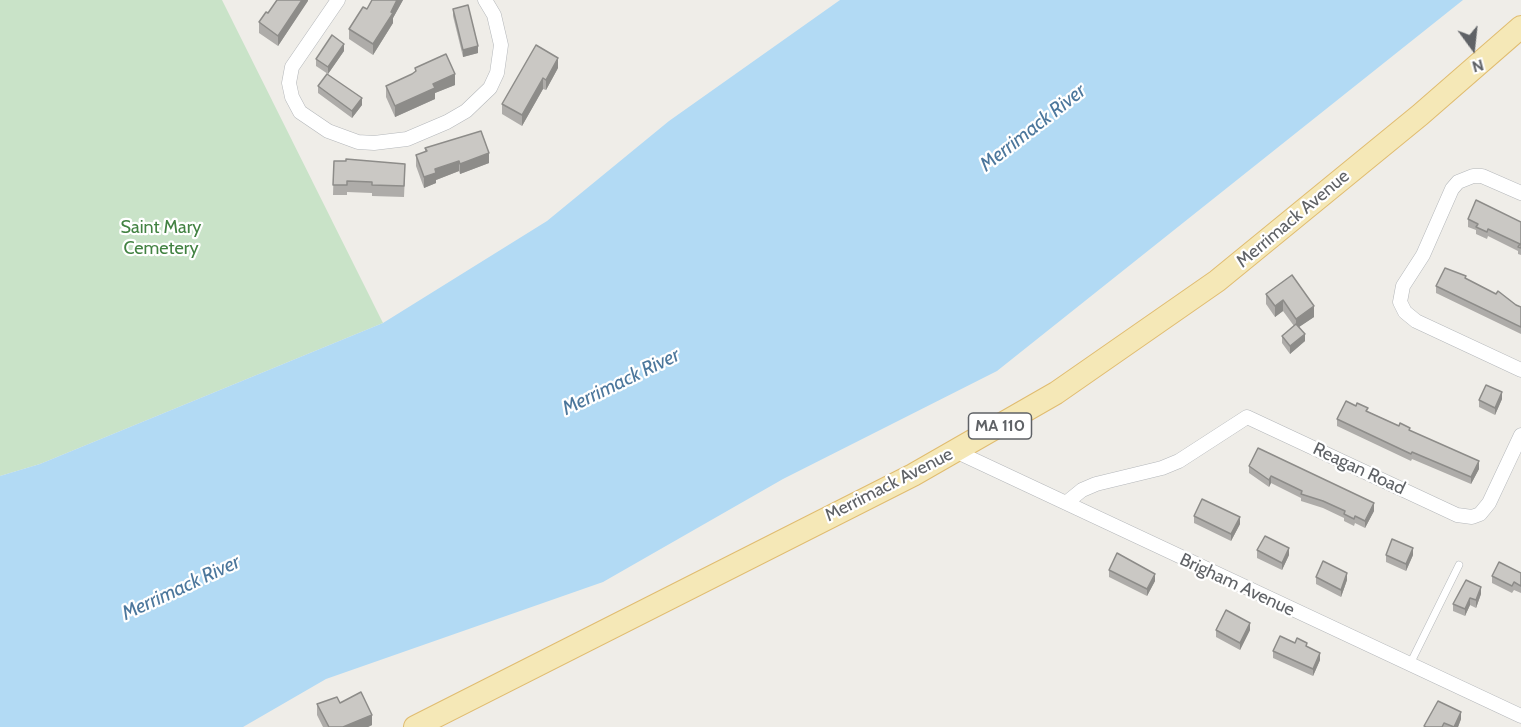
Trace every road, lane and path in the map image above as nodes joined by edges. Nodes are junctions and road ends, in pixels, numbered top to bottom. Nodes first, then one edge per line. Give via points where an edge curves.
1 (338, 0) edge
2 (485, 0) edge
3 (1521, 27) edge
4 (1521, 193) edge
5 (1521, 370) edge
6 (1521, 435) edge
7 (955, 451) junction
8 (1066, 503) junction
9 (1459, 565) dead end
10 (1410, 664) junction
11 (1521, 716) edge
12 (420, 726) edge

1 - 2 street via 292,67 292,98 300,112 328,131 358,142 374,143 406,139 447,122 466,111 490,88 497,73 501,45 494,15
3 - 7 main road, Merrimack Avenue / MA 110 via 1217,281 1056,393
4 - 5 street via 1482,176 1466,178 1452,189 1400,297 1402,307 1416,321
6 - 8 street, Reagan Road via 1489,503 1472,517 1457,515 1247,417 1162,468 1095,484
7 - 8 street, Brigham Avenue
7 - 12 main road, Merrimack Avenue / MA 110
8 - 10 street, Brigham Avenue
9 - 10 lane
10 - 11 street, Brigham Avenue

